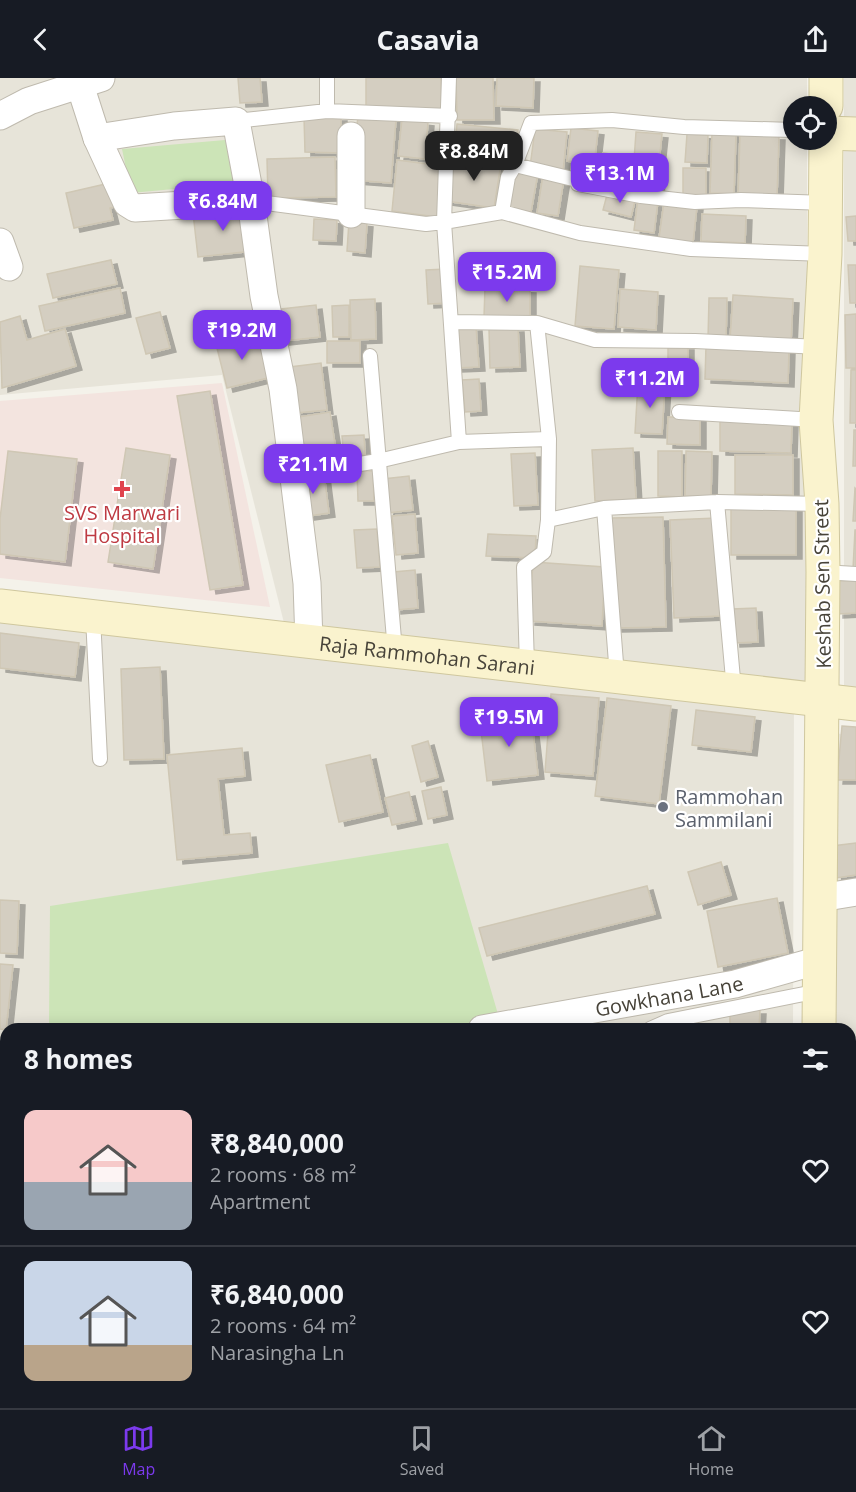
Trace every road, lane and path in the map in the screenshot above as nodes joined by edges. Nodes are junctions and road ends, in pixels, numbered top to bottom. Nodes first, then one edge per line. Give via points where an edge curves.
1 (327, 78) edge
2 (449, 78) edge
3 (826, 78) edge
4 (90, 82) edge
5 (826, 96) edge
6 (327, 111) junction
7 (0, 116) edge
8 (450, 116) junction
9 (236, 121) junction
10 (783, 130) edge
11 (837, 133) edge
12 (856, 134) edge
13 (351, 136) dead end
14 (97, 138) junction
15 (826, 150) edge
16 (515, 165) junction
17 (251, 201) junction
18 (826, 203) junction
19 (502, 212) junction
20 (351, 214) junction
21 (444, 222) junction
22 (0, 242) edge
23 (825, 254) junction
24 (9, 267) dead end
25 (451, 322) junction
26 (537, 323) junction
27 (820, 347) junction
28 (370, 356) dead end
29 (679, 412) dead end
30 (816, 420) junction
31 (549, 439) junction
32 (459, 442) junction
33 (378, 461) junction
34 (293, 475) junction
35 (717, 502) junction
36 (822, 504) junction
37 (604, 508) junction
38 (548, 520) junction
39 (823, 572) junction
40 (856, 574) edge
41 (0, 606) edge
42 (93, 617) junction
43 (309, 642) junction
44 (395, 651) junction
45 (527, 666) junction
46 (617, 676) junction
47 (734, 690) junction
48 (823, 700) junction
49 (856, 704) edge
50 (100, 759) dead end
51 (856, 892) edge
52 (820, 898) junction
53 (819, 976) junction
54 (516, 1023) edge
55 (664, 1023) edge
56 (819, 1023) edge

1 - 6 lane
2 - 8 lane
3 - 5 main road
4 - 7 street via 29,100
4 - 14 street
6 - 8 lane
6 - 9 lane
8 - 21 lane
9 - 14 street
9 - 17 street
10 - 16 lane via 612,120 531,123
11 - 12 main road
13 - 20 street
14 - 17 street via 124,198 135,208
15 - 18 main road, Keshab Sen Street
16 - 18 lane via 577,180 578,184 641,196 694,202
16 - 19 lane via 508,177
17 - 20 lane
17 - 34 street via 264,296 283,389
18 - 23 main road, Keshab Sen Street
19 - 21 lane
19 - 23 lane via 580,233 691,249
20 - 21 lane via 426,224
21 - 25 lane
22 - 24 street
23 - 27 main road, Keshab Sen Street
25 - 26 lane
25 - 32 lane
26 - 27 lane via 595,339
26 - 31 lane
27 - 30 main road, Keshab Sen Street
28 - 33 lane
29 - 30 lane
30 - 36 main road, Keshab Sen Street
31 - 32 lane
31 - 38 lane
32 - 33 lane
33 - 34 lane
33 - 44 lane
34 - 43 street via 307,583
35 - 36 lane
35 - 37 lane
35 - 47 lane
36 - 39 main road, Keshab Sen Street
37 - 38 lane
37 - 46 lane
38 - 45 lane via 544,552 524,567
39 - 40 lane
39 - 48 main road, Keshab Sen Street
41 - 42 main road, Raja Rammohan Sarani
42 - 43 main road, Raja Rammohan Sarani
42 - 50 lane
43 - 44 main road, Raja Rammohan Sarani
44 - 45 main road, Raja Rammohan Sarani
45 - 46 main road, Raja Rammohan Sarani
46 - 47 main road, Raja Rammohan Sarani
47 - 48 main road, Raja Rammohan Sarani
48 - 49 main road, Raja Rammohan Sarani
48 - 52 main road, Keshab Sen Street
51 - 52 street
52 - 53 main road, Keshab Sen Street
53 - 54 street, Gowkhana Lane via 735,984
53 - 55 lane
53 - 56 main road, Keshab Sen Street

